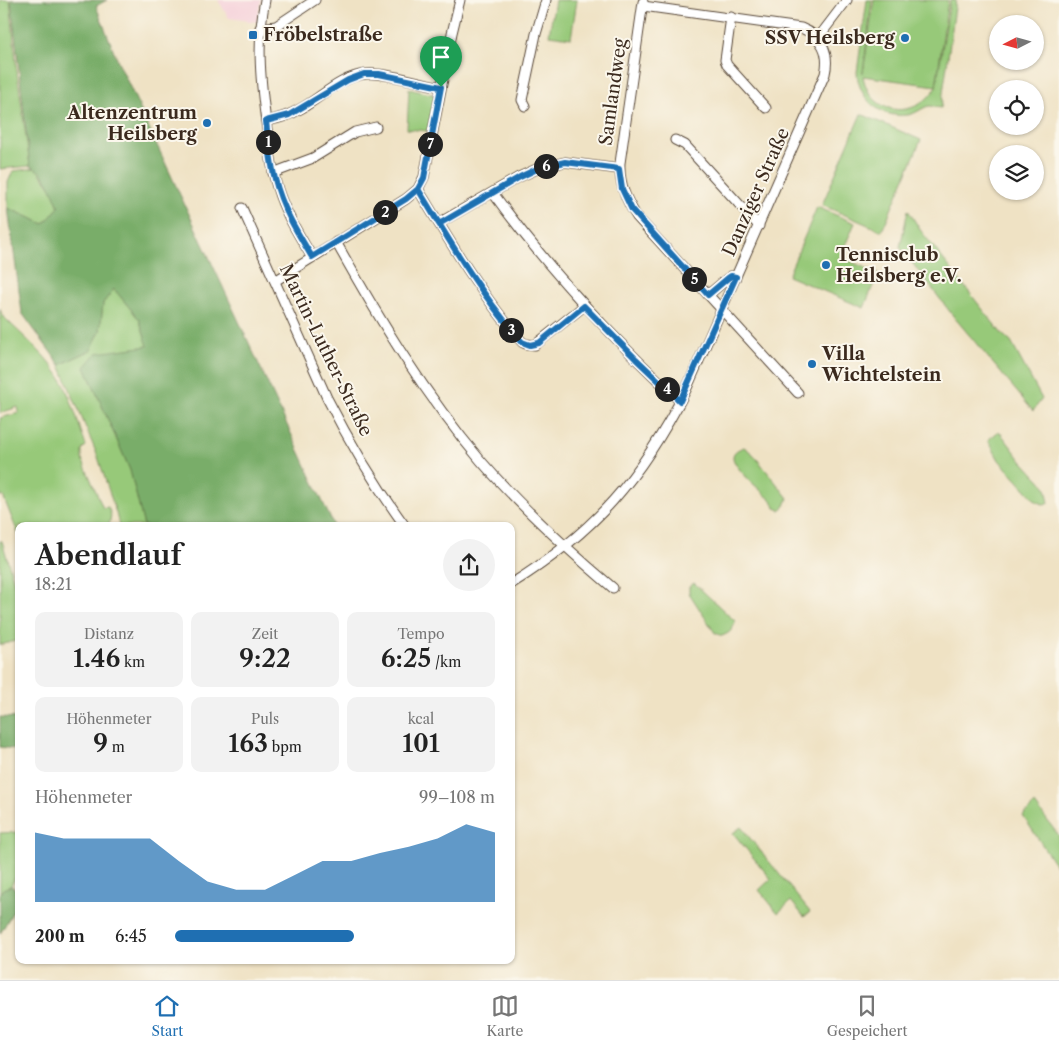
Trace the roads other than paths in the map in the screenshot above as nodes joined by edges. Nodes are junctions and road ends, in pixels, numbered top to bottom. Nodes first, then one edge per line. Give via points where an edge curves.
1 (265, 0) edge
2 (315, 0) edge
3 (460, 0) edge
4 (546, 0) edge
5 (847, 0) edge
6 (643, 3) edge
7 (731, 17) junction
8 (260, 28) junction
9 (818, 38) junction
10 (441, 87) junction
11 (525, 106) dead end
12 (766, 108) dead end
13 (266, 121) junction
14 (376, 127) dead end
15 (675, 140) dead end
16 (619, 169) junction
17 (274, 173) junction
18 (418, 189) junction
19 (493, 193) junction
20 (242, 208) dead end
21 (439, 224) junction
22 (759, 226) junction
23 (336, 242) junction
24 (312, 257) junction
25 (736, 277) junction
26 (276, 281) junction
27 (708, 295) junction
28 (584, 306) junction
29 (722, 310) junction
30 (798, 393) dead end
31 (680, 401) junction
32 (402, 522) edge
33 (566, 547) junction
34 (515, 581) edge
35 (613, 588) dead end

1 - 8 street
2 - 8 street via 276,26
3 - 10 street
4 - 11 street via 522,100
5 - 9 street
6 - 7 street
6 - 16 street, Samlandweg
7 - 9 street via 797,27
7 - 12 street via 725,60
8 - 13 street via 260,71
9 - 22 street, Danziger Straße via 827,61 824,80
10 - 13 street via 364,74 289,115
10 - 18 street via 424,178
13 - 17 street
14 - 17 street via 354,132 313,158
15 - 22 street via 685,145
16 - 19 street via 560,163 529,172
16 - 27 street, Samlandweg via 622,189 632,210
17 - 24 street via 287,214
18 - 21 street
18 - 23 street
19 - 21 street
19 - 28 street via 525,237
20 - 26 street, Martin-Luther-Straße
21 - 28 street via 488,301 526,344 539,343
22 - 25 street, Danziger Straße
23 - 24 street
23 - 33 street via 387,332 444,415 495,477
24 - 26 street
25 - 27 street via 731,276
25 - 29 street, Danziger Straße
26 - 32 street, Martin-Luther-Straße via 339,422
27 - 29 street, Samlandweg
28 - 31 street
29 - 30 street, Samlandweg
29 - 31 street, Danziger Straße
31 - 33 street, Danziger Straße via 659,439 625,488 600,517
33 - 34 street, Danziger Straße
33 - 35 street

